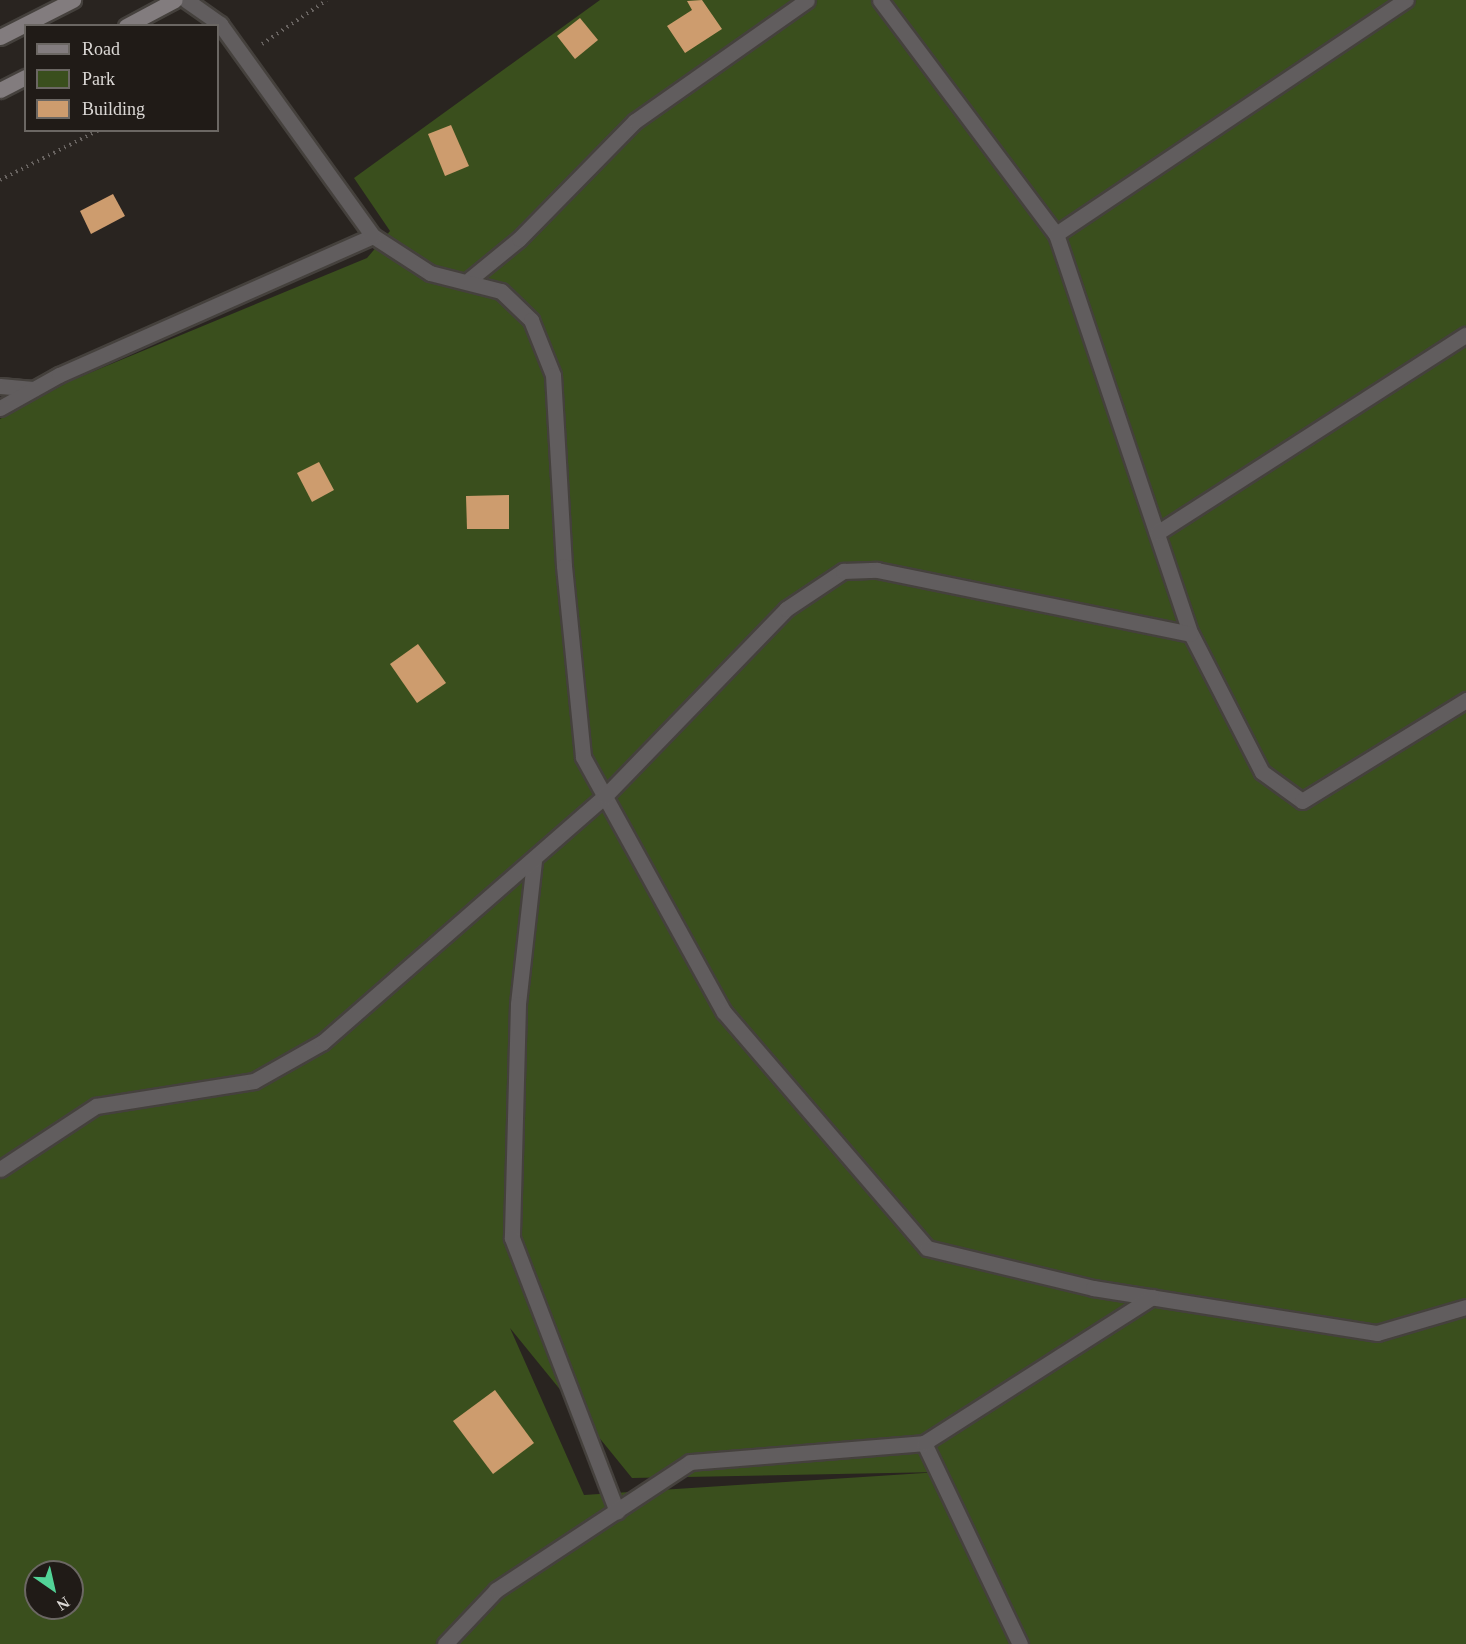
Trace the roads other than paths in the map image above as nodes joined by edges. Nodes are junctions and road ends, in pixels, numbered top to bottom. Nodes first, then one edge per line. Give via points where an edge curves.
1 (73, 0) edge
2 (175, 0) edge
3 (186, 0) edge
4 (807, 0) edge
5 (880, 0) edge
6 (1406, 0) edge
7 (26, 24) edge
8 (130, 24) edge
9 (24, 25) edge
10 (0, 37) edge
11 (24, 78) edge
12 (0, 90) edge
13 (1056, 234) junction
14 (373, 236) junction
15 (470, 279) junction
16 (1466, 335) edge
17 (0, 386) edge
18 (33, 389) junction
19 (0, 408) edge
20 (1157, 533) junction
21 (1191, 634) junction
22 (1466, 700) edge
23 (605, 796) junction
24 (534, 861) junction
25 (0, 1169) edge
26 (1152, 1297) junction
27 (1466, 1306) edge
28 (924, 1443) junction
29 (617, 1512) junction
30 (445, 1644) edge
31 (1020, 1644) edge

1 - 7 main road
2 - 8 main road
3 - 14 street via 220,24
4 - 15 street via 635,121 519,239
5 - 13 street
6 - 13 street
9 - 10 main road
11 - 12 main road
13 - 20 street
14 - 15 street via 430,273
14 - 18 street
15 - 23 street via 501,291 531,320 553,375 564,566 584,757
16 - 20 street
17 - 18 street
18 - 19 street
20 - 21 street
21 - 22 street via 1262,772 1302,801
21 - 23 street via 877,570 843,571 786,609
23 - 24 street
23 - 26 street via 724,1012 927,1248
24 - 25 street via 313,1048 254,1081 96,1106
24 - 29 street via 518,1004 512,1238
26 - 27 street via 1377,1333
26 - 28 street
28 - 29 street via 690,1462
28 - 31 street
29 - 30 street via 496,1590

